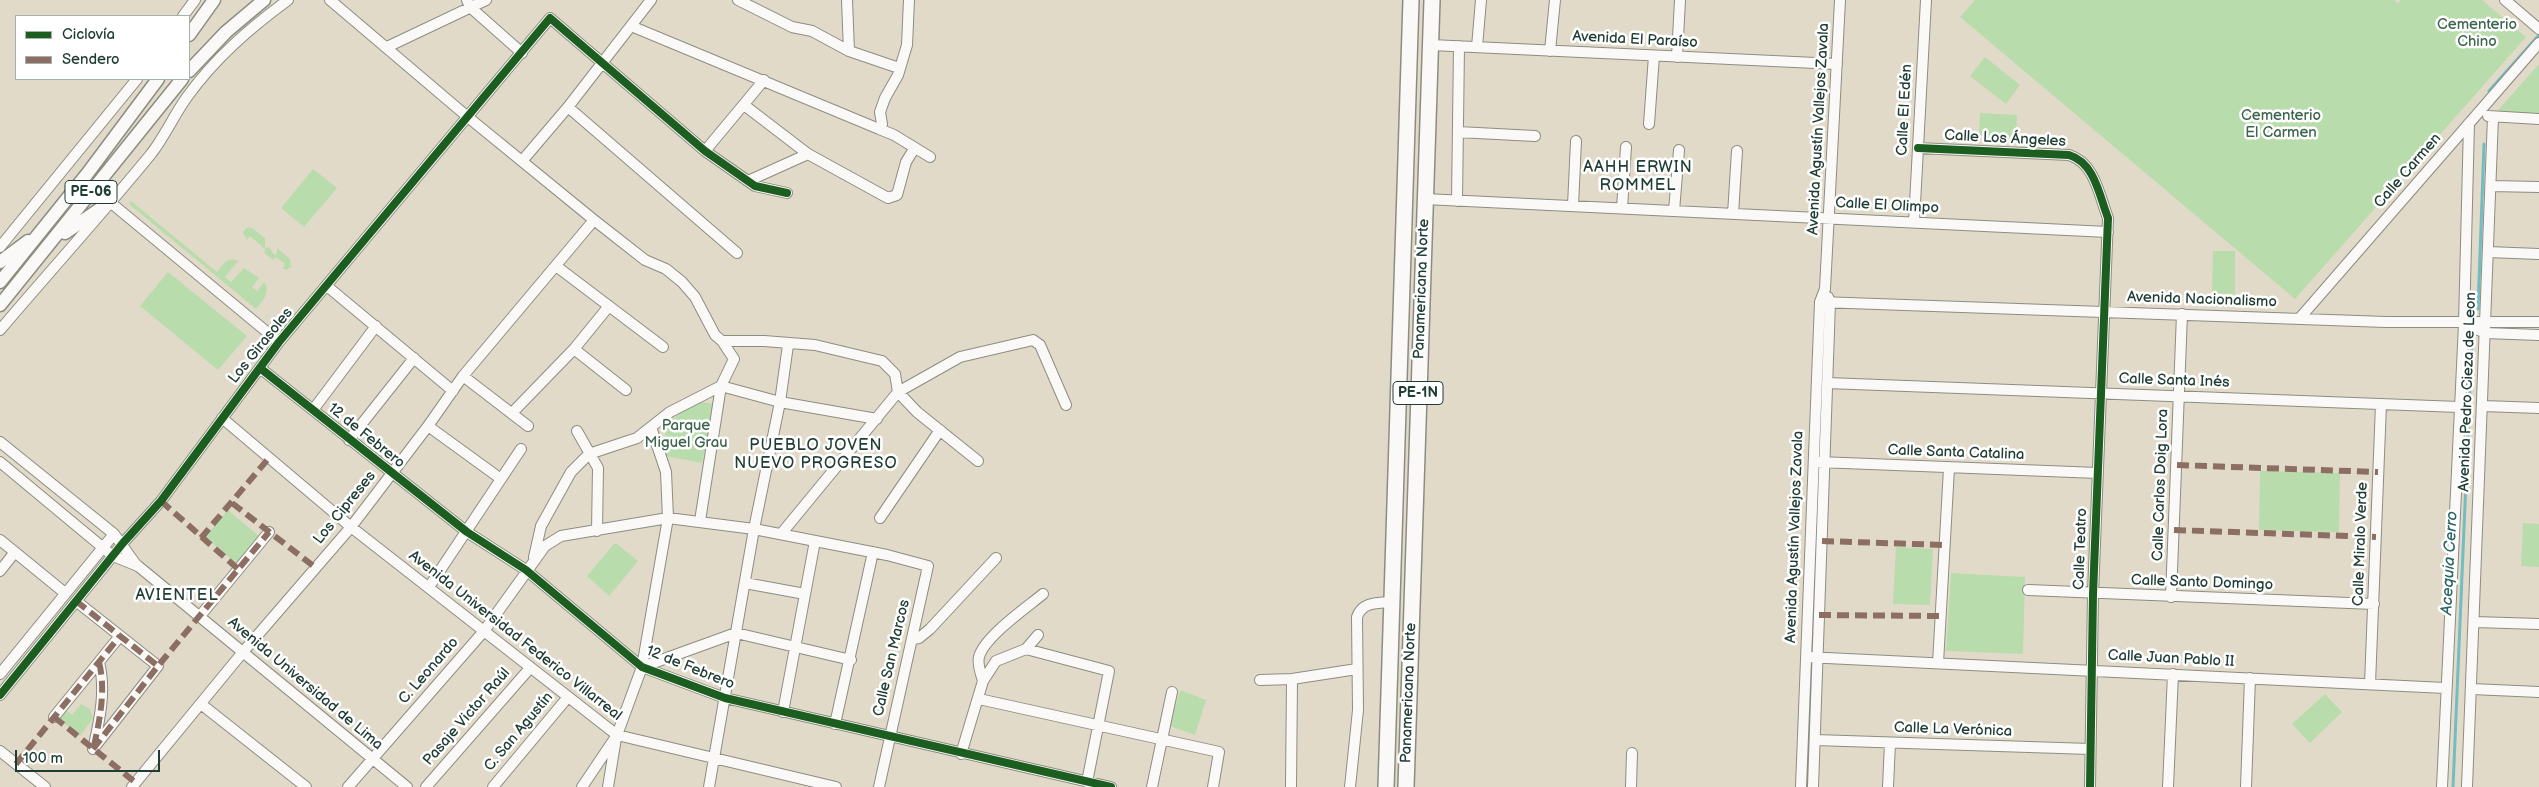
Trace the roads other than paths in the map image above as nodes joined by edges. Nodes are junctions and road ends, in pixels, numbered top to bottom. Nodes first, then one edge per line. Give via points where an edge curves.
1 (195, 0) edge
2 (214, 0) edge
3 (264, 0) edge
4 (288, 0) edge
5 (330, 0) edge
6 (486, 0) edge
7 (651, 0) edge
8 (847, 0) edge
9 (909, 0) edge
10 (1410, 0) edge
11 (1432, 0) edge
12 (1481, 0) edge
13 (1555, 0) edge
14 (1680, 0) edge
15 (1840, 0) edge
16 (1926, 0) edge
17 (2505, 0) edge
18 (737, 1) edge
19 (469, 3) edge
20 (184, 15) edge
21 (631, 26) junction
22 (2539, 29) edge
23 (190, 34) edge
24 (2539, 43) edge
25 (1431, 45) junction
26 (1460, 46) junction
27 (386, 47) junction
28 (1477, 47) junction
29 (849, 50) junction
30 (1550, 51) junction
31 (522, 53) junction
32 (1654, 56) junction
33 (1677, 57) junction
34 (603, 62) junction
35 (1837, 64) junction
36 (899, 68) junction
37 (190, 70) edge
38 (136, 80) edge
39 (157, 80) edge
40 (181, 80) edge
41 (764, 80) junction
42 (744, 105) junction
43 (568, 107) junction
44 (2478, 114) junction
45 (2493, 117) junction
46 (469, 118) junction
47 (2539, 119) edge
48 (2469, 123) junction
49 (1650, 124) dead end
50 (879, 129) junction
51 (1458, 132) junction
52 (1535, 136) dead end
53 (1576, 141) dead end
54 (1626, 147) dead end
55 (1918, 148) junction
56 (914, 149) junction
57 (1679, 150) dead end
58 (705, 151) junction
59 (1737, 152) dead end
60 (808, 154) junction
61 (930, 157) dead end
62 (522, 162) junction
63 (748, 181) junction
64 (2491, 186) junction
65 (2539, 187) edge
66 (787, 193) dead end
67 (1425, 199) junction
68 (1457, 200) junction
69 (110, 202) junction
70 (1573, 206) junction
71 (1622, 208) junction
72 (1674, 211) junction
73 (1733, 214) junction
74 (1829, 218) junction
75 (594, 220) junction
76 (1914, 222) junction
77 (2108, 232) junction
78 (36, 236) junction
79 (0, 247) edge
80 (2488, 252) junction
81 (736, 253) dead end
82 (2539, 254) edge
83 (40, 255) junction
84 (0, 262) edge
85 (556, 266) junction
86 (23, 277) junction
87 (0, 282) edge
88 (328, 287) junction
89 (1825, 302) junction
90 (0, 305) edge
91 (609, 306) junction
92 (2105, 312) junction
93 (0, 313) edge
94 (2182, 314) junction
95 (2299, 318) junction
96 (2485, 320) junction
97 (2539, 322) edge
98 (2464, 324) junction
99 (376, 326) junction
100 (0, 330) edge
101 (2485, 332) junction
102 (2539, 335) edge
103 (722, 341) junction
104 (279, 342) junction
105 (788, 345) junction
106 (663, 347) dead end
107 (574, 349) junction
108 (414, 358) junction
109 (260, 368) junction
110 (463, 376) junction
111 (1827, 383) junction
112 (721, 386) junction
113 (626, 390) dead end
114 (453, 391) junction
115 (898, 392) junction
116 (2101, 393) junction
117 (2180, 396) junction
118 (780, 402) junction
119 (2381, 404) junction
120 (1066, 405) dead end
121 (2483, 406) junction
122 (2459, 407) junction
123 (2539, 408) edge
124 (312, 410) junction
125 (512, 413) junction
126 (222, 418) junction
127 (876, 419) junction
128 (428, 426) junction
129 (528, 426) dead end
130 (651, 427) junction
131 (940, 430) junction
132 (577, 431) dead end
133 (349, 440) junction
134 (0, 442) edge
135 (521, 449) dead end
136 (589, 454) junction
137 (978, 461) dead end
138 (1813, 461) junction
139 (0, 462) edge
140 (1824, 463) junction
141 (1949, 468) junction
142 (2098, 473) junction
143 (392, 475) junction
144 (501, 479) junction
145 (668, 518) junction
146 (880, 518) dead end
147 (700, 521) junction
148 (351, 527) junction
149 (754, 529) junction
150 (597, 531) junction
151 (269, 532) dead end
152 (467, 532) junction
153 (114, 534) junction
154 (781, 534) junction
155 (0, 540) edge
156 (815, 541) junction
157 (123, 543) junction
158 (103, 547) junction
159 (15, 552) junction
160 (873, 552) junction
161 (113, 556) junction
162 (996, 558) dead end
163 (533, 561) junction
164 (138, 566) junction
165 (928, 566) joint
166 (526, 570) junction
167 (0, 571) edge
168 (745, 583) junction
169 (429, 587) junction
170 (2028, 590) dead end
171 (65, 593) junction
172 (806, 594) junction
173 (1043, 594) dead end
174 (2093, 594) junction
175 (2171, 597) junction
176 (76, 601) junction
177 (1391, 602) junction
178 (2374, 604) junction
179 (200, 616) junction
180 (2475, 622) junction
181 (2539, 624) edge
182 (484, 631) junction
183 (736, 633) junction
184 (1038, 635) dead end
185 (120, 636) junction
186 (912, 639) junction
187 (795, 648) junction
188 (1026, 649) junction
189 (243, 652) junction
190 (1806, 657) junction
191 (1818, 658) junction
192 (851, 660) junction
193 (99, 662) junction
194 (1938, 663) junction
195 (642, 666) junction
196 (530, 668) junction
197 (1357, 669) junction
198 (2092, 671) junction
199 (0, 674) edge
200 (2173, 674) junction
201 (2250, 678) junction
202 (1292, 679) junction
203 (983, 680) junction
204 (1260, 680) dead end
205 (10, 682) junction
206 (2370, 684) junction
207 (2446, 688) junction
208 (2472, 689) junction
209 (1172, 692) dead end
210 (2539, 692) edge
211 (0, 695) edge
212 (568, 697) junction
213 (725, 698) junction
214 (979, 699) junction
215 (200, 704) junction
216 (784, 712) junction
217 (54, 717) dead end
218 (835, 724) junction
219 (1099, 725) junction
220 (617, 735) junction
221 (890, 737) junction
222 (1161, 739) junction
223 (1815, 740) junction
224 (1890, 743) junction
225 (2090, 749) junction
226 (0, 751) edge
227 (1632, 753) dead end
228 (961, 754) junction
229 (372, 760) junction
230 (714, 760) junction
231 (1087, 782) junction
232 (45, 787) edge
233 (132, 787) edge
234 (306, 787) edge
235 (348, 787) edge
236 (407, 787) edge
237 (426, 787) edge
238 (493, 787) edge
239 (582, 787) edge
240 (608, 787) edge
241 (709, 787) edge
242 (836, 787) edge
243 (879, 787) edge
244 (1111, 787) edge
245 (1152, 787) edge
246 (1213, 787) edge
247 (1291, 787) edge
248 (1350, 787) edge
249 (1386, 787) edge
250 (1406, 787) edge
251 (1631, 787) edge
252 (1800, 787) edge
253 (1813, 787) edge
254 (1888, 787) edge
255 (2090, 787) edge
256 (2168, 787) edge
257 (2246, 787) edge
258 (2442, 787) edge
259 (2468, 787) edge

1 - 20 street
2 - 23 main road
3 - 37 main road via 226,32
4 - 69 street via 257,23 217,61 186,97 156,147
5 - 27 street
6 - 19 street
7 - 21 street
8 - 29 street
9 - 36 street via 907,45
10 - 177 highway, Panamericana Norte / PE-1N
11 - 25 highway, Panamericana Norte / PE-1N
12 - 28 street
13 - 30 street
14 - 33 street
15 - 35 street, Avenida Agustín Vallejos Zavala
16 - 55 street, Calle El Edén
17 - 22 street
18 - 29 street via 792,27 812,31
19 - 27 street
19 - 31 street
21 - 34 street
21 - 41 street
24 - 44 street, Calle Carmen
25 - 26 street, Avenida El Paraíso
25 - 67 highway, Panamericana Norte / PE-1N
26 - 28 street, Avenida El Paraíso
26 - 51 street
27 - 46 street
28 - 30 street, Avenida El Paraíso
29 - 36 street
30 - 32 street, Avenida El Paraíso
31 - 34 street, Los Girasoles via 550,18
31 - 46 street, Los Girasoles
32 - 33 street, Avenida El Paraíso
32 - 49 street
33 - 35 street, Avenida El Paraíso
34 - 43 street
34 - 58 street
35 - 74 street, Avenida Agustín Vallejos Zavala
36 - 50 street via 880,112 882,124
38 - 79 street
39 - 78 main road, PE-06
40 - 83 main road, PE-06
41 - 42 street
41 - 50 street
42 - 58 street
42 - 60 street
43 - 62 street
43 - 81 street
44 - 45 street
44 - 48 street, Calle Carmen
45 - 47 street
45 - 64 street, Avenida Pedro Cieza de Leon
46 - 62 street
46 - 88 street, Los Girasoles
48 - 95 street, Calle Carmen
48 - 98 street, Avenida Pedro Cieza de Leon
50 - 56 street via 906,141
51 - 52 street
51 - 68 street
53 - 70 street
54 - 71 street
55 - 76 street, Calle El Edén
55 - 77 street, Calle Los Ángeles via 2077,158 2086,163 2091,173 2108,218
56 - 60 street via 906,162 897,195 892,198 884,197
56 - 61 street
57 - 72 street
58 - 63 street
59 - 73 street
60 - 63 street
62 - 75 street
63 - 66 street via 755,186
64 - 65 street
64 - 80 street, Avenida Pedro Cieza de Leon
67 - 68 street, Calle El Olimpo
67 - 250 highway, Panamericana Norte / PE-1N
68 - 70 street, Calle El Olimpo
69 - 83 main road via 74,225
69 - 100 street
69 - 104 street
70 - 71 street, Calle El Olimpo
71 - 72 street, Calle El Olimpo
72 - 73 street, Calle El Olimpo
73 - 74 street, Calle El Olimpo
74 - 76 street, Calle El Olimpo
74 - 89 street, Avenida Agustín Vallejos Zavala
75 - 85 street, Los Cipreses
75 - 103 street via 645,260 666,269 682,282
76 - 77 street, Calle El Olimpo
77 - 92 street, Calle Los Ángeles
78 - 84 main road
78 - 87 main road, PE-06
80 - 82 street
80 - 96 street, Avenida Pedro Cieza de Leon
83 - 86 main road, PE-06
85 - 91 street
85 - 110 street, Los Cipreses
86 - 90 main road, PE-06
86 - 93 main road
88 - 99 street
88 - 104 street, Los Girasoles
89 - 92 street, Avenida Nacionalismo
89 - 111 street, Avenida Agustín Vallejos Zavala
89 - 138 street, Avenida Agustín Vallejos Zavala
91 - 106 street
91 - 107 street
92 - 94 street, Avenida Nacionalismo
92 - 116 street, Calle Teatro
94 - 95 street, Avenida Nacionalismo
94 - 117 street, Calle Carlos Doig Lora
95 - 98 street, Avenida Nacionalismo
96 - 97 street
96 - 98 street
96 - 101 street, Avenida Pedro Cieza de Leon
98 - 101 street
98 - 122 street, Avenida Pedro Cieza de Leon
99 - 108 street
99 - 124 street
101 - 102 street
101 - 121 street, Avenida Pedro Cieza de Leon
103 - 105 street via 764,341
103 - 112 street via 734,359
104 - 109 street, Los Girasoles
105 - 115 street via 815,345 882,361 896,374
105 - 118 street
107 - 113 street
107 - 125 street
108 - 114 street
108 - 133 street
109 - 124 street, 12 de Febrero
109 - 126 street, Los Girasoles
110 - 114 street, Los Cipreses
110 - 125 street
111 - 116 street, Calle Santa Inés
111 - 140 street, Avenida Agustín Vallejos Zavala
112 - 118 street
112 - 130 street via 670,412
112 - 147 street
114 - 128 street, Los Cipreses
115 - 120 street via 960,357 1033,340 1040,345
115 - 127 street
115 - 131 street
116 - 117 street, Calle Santa Inés
116 - 142 street, Calle Teatro
117 - 119 street, Calle Santa Inés
117 - 175 street, Calle Carlos Doig Lora
118 - 127 street
118 - 149 street
119 - 122 street, Calle Santa Inés
119 - 178 street, Calle Miralo Verde
121 - 123 street
121 - 180 street, Avenida Pedro Cieza de Leon
122 - 207 street, Avenida Pedro Cieza de Leon
124 - 133 street, 12 de Febrero
125 - 129 street
126 - 148 street, Avenida Universidad Federico Villarreal
126 - 157 street, Los Girasoles via 161,501
127 - 154 street
128 - 143 street, Los Cipreses
128 - 144 street
130 - 136 street via 637,438
130 - 145 street via 666,472
131 - 137 street
131 - 146 street
132 - 136 street
133 - 143 street, 12 de Febrero
134 - 153 street, Avenida Universidad de Lima
135 - 144 street
136 - 150 street via 598,468
136 - 163 street via 571,472 542,526
138 - 140 street, Calle Santa Catalina
138 - 190 street, Avenida Agustín Vallejos Zavala
139 - 158 street, Avenida Universidad de Lima
140 - 141 street, Calle Santa Catalina
140 - 191 street, Avenida Agustín Vallejos Zavala
141 - 142 street, Calle Santa Catalina
141 - 194 street
142 - 174 street, Calle Teatro
143 - 148 street, Los Cipreses
143 - 152 street, 12 de Febrero
144 - 152 street
145 - 147 street, C. Leonardo
145 - 150 street, C. Leonardo
145 - 195 street
147 - 149 street, C. Leonardo
148 - 169 street, Avenida Universidad Federico Villarreal
148 - 189 street, Los Cipreses
149 - 154 street, C. Leonardo
149 - 168 street
150 - 163 street, C. Leonardo via 561,536 545,546
151 - 179 street
152 - 166 street, 12 de Febrero
152 - 169 street
153 - 157 street, Avenida Universidad de Lima
153 - 158 street
154 - 156 street, C. Leonardo
155 - 159 street
156 - 160 street, C. Leonardo
156 - 172 street
157 - 161 street, Los Girasoles
157 - 164 street, Avenida Universidad de Lima
158 - 161 street, Avenida Universidad de Lima
158 - 171 street
159 - 167 street
159 - 171 street
160 - 165 street, C. Leonardo
160 - 192 street
161 - 164 street, Avenida Universidad de Lima
161 - 176 street, Los Girasoles
162 - 186 street via 930,629 920,638
163 - 166 street, C. Leonardo
164 - 179 street, Avenida Universidad de Lima
165 - 186 street, Calle San Marcos
166 - 182 street, C. Leonardo
166 - 195 street, 12 de Febrero
168 - 172 street
168 - 183 street
169 - 182 street, Avenida Universidad Federico Villarreal
170 - 174 street, Calle Santo Domingo
171 - 199 street
172 - 187 street
173 - 203 street via 982,650 978,659
174 - 175 street, Calle Santo Domingo
174 - 198 street, Calle Teatro
175 - 178 street, Calle Santo Domingo
176 - 185 street
176 - 205 street, Los Girasoles
177 - 197 street via 1368,604 1359,612
177 - 249 highway, Panamericana Norte / PE-1N
178 - 206 street, Calle Miralo Verde
179 - 189 street, Avenida Universidad de Lima
180 - 181 street
180 - 208 street, Avenida Pedro Cieza de Leon
182 - 196 street, Avenida Universidad Federico Villarreal
182 - 229 street, C. Leonardo
183 - 187 street
183 - 195 street
183 - 213 street
184 - 188 street
185 - 193 street
185 - 193 street via 158,666 93,749 103,687
186 - 221 street, Calle San Marcos
187 - 192 street
187 - 216 street
188 - 203 street via 996,661
188 - 219 street via 1109,671
189 - 215 street, Los Cipreses
189 - 229 street, Avenida Universidad de Lima
190 - 191 street, Calle Juan Pablo II
190 - 252 street, Avenida Agustín Vallejos Zavala
191 - 194 street, Calle Juan Pablo II
191 - 223 street, Avenida Agustín Vallejos Zavala
192 - 218 street
193 - 217 street
194 - 198 street, Calle Juan Pablo II
195 - 213 street, 12 de Febrero
195 - 220 street
196 - 212 street, Avenida Universidad Federico Villarreal
196 - 237 street, Pasaje Victor Raúl
197 - 202 street
197 - 248 street via 1357,724
198 - 200 street, Calle Juan Pablo II
198 - 225 street, Calle Teatro
199 - 205 street
200 - 201 street, Calle Juan Pablo II
200 - 256 street
201 - 206 street, Calle Juan Pablo II
201 - 257 street
202 - 204 street
202 - 247 street
203 - 214 street
205 - 211 street, Los Girasoles
206 - 207 street, Calle Juan Pablo II
207 - 258 street, Avenida Pedro Cieza de Leon
208 - 210 street
208 - 259 street, Avenida Pedro Cieza de Leon
209 - 222 street
212 - 220 street, Avenida Universidad Federico Villarreal
212 - 238 street, C. San Agustín
213 - 216 street, 12 de Febrero
213 - 230 street
214 - 219 street
214 - 228 street
215 - 233 street, Los Cipreses
215 - 234 street
216 - 218 street, 12 de Febrero
218 - 221 street, 12 de Febrero
219 - 222 street
219 - 231 street
220 - 230 street, Avenida Universidad Federico Villarreal
220 - 239 street
220 - 240 street
221 - 228 street, 12 de Febrero
221 - 243 street, Calle San Marcos
222 - 245 street
222 - 246 street via 1219,752
223 - 224 street, Calle La Verónica
223 - 253 street, Avenida Agustín Vallejos Zavala
224 - 225 street, Calle La Verónica
224 - 254 street
225 - 255 street, Calle Teatro
226 - 232 street
227 - 251 street
228 - 231 street, 12 de Febrero
229 - 235 street, C. Leonardo
229 - 236 street, Avenida Universidad de Lima
230 - 241 street
230 - 242 street, Avenida Universidad Federico Villarreal
231 - 244 street, 12 de Febrero

